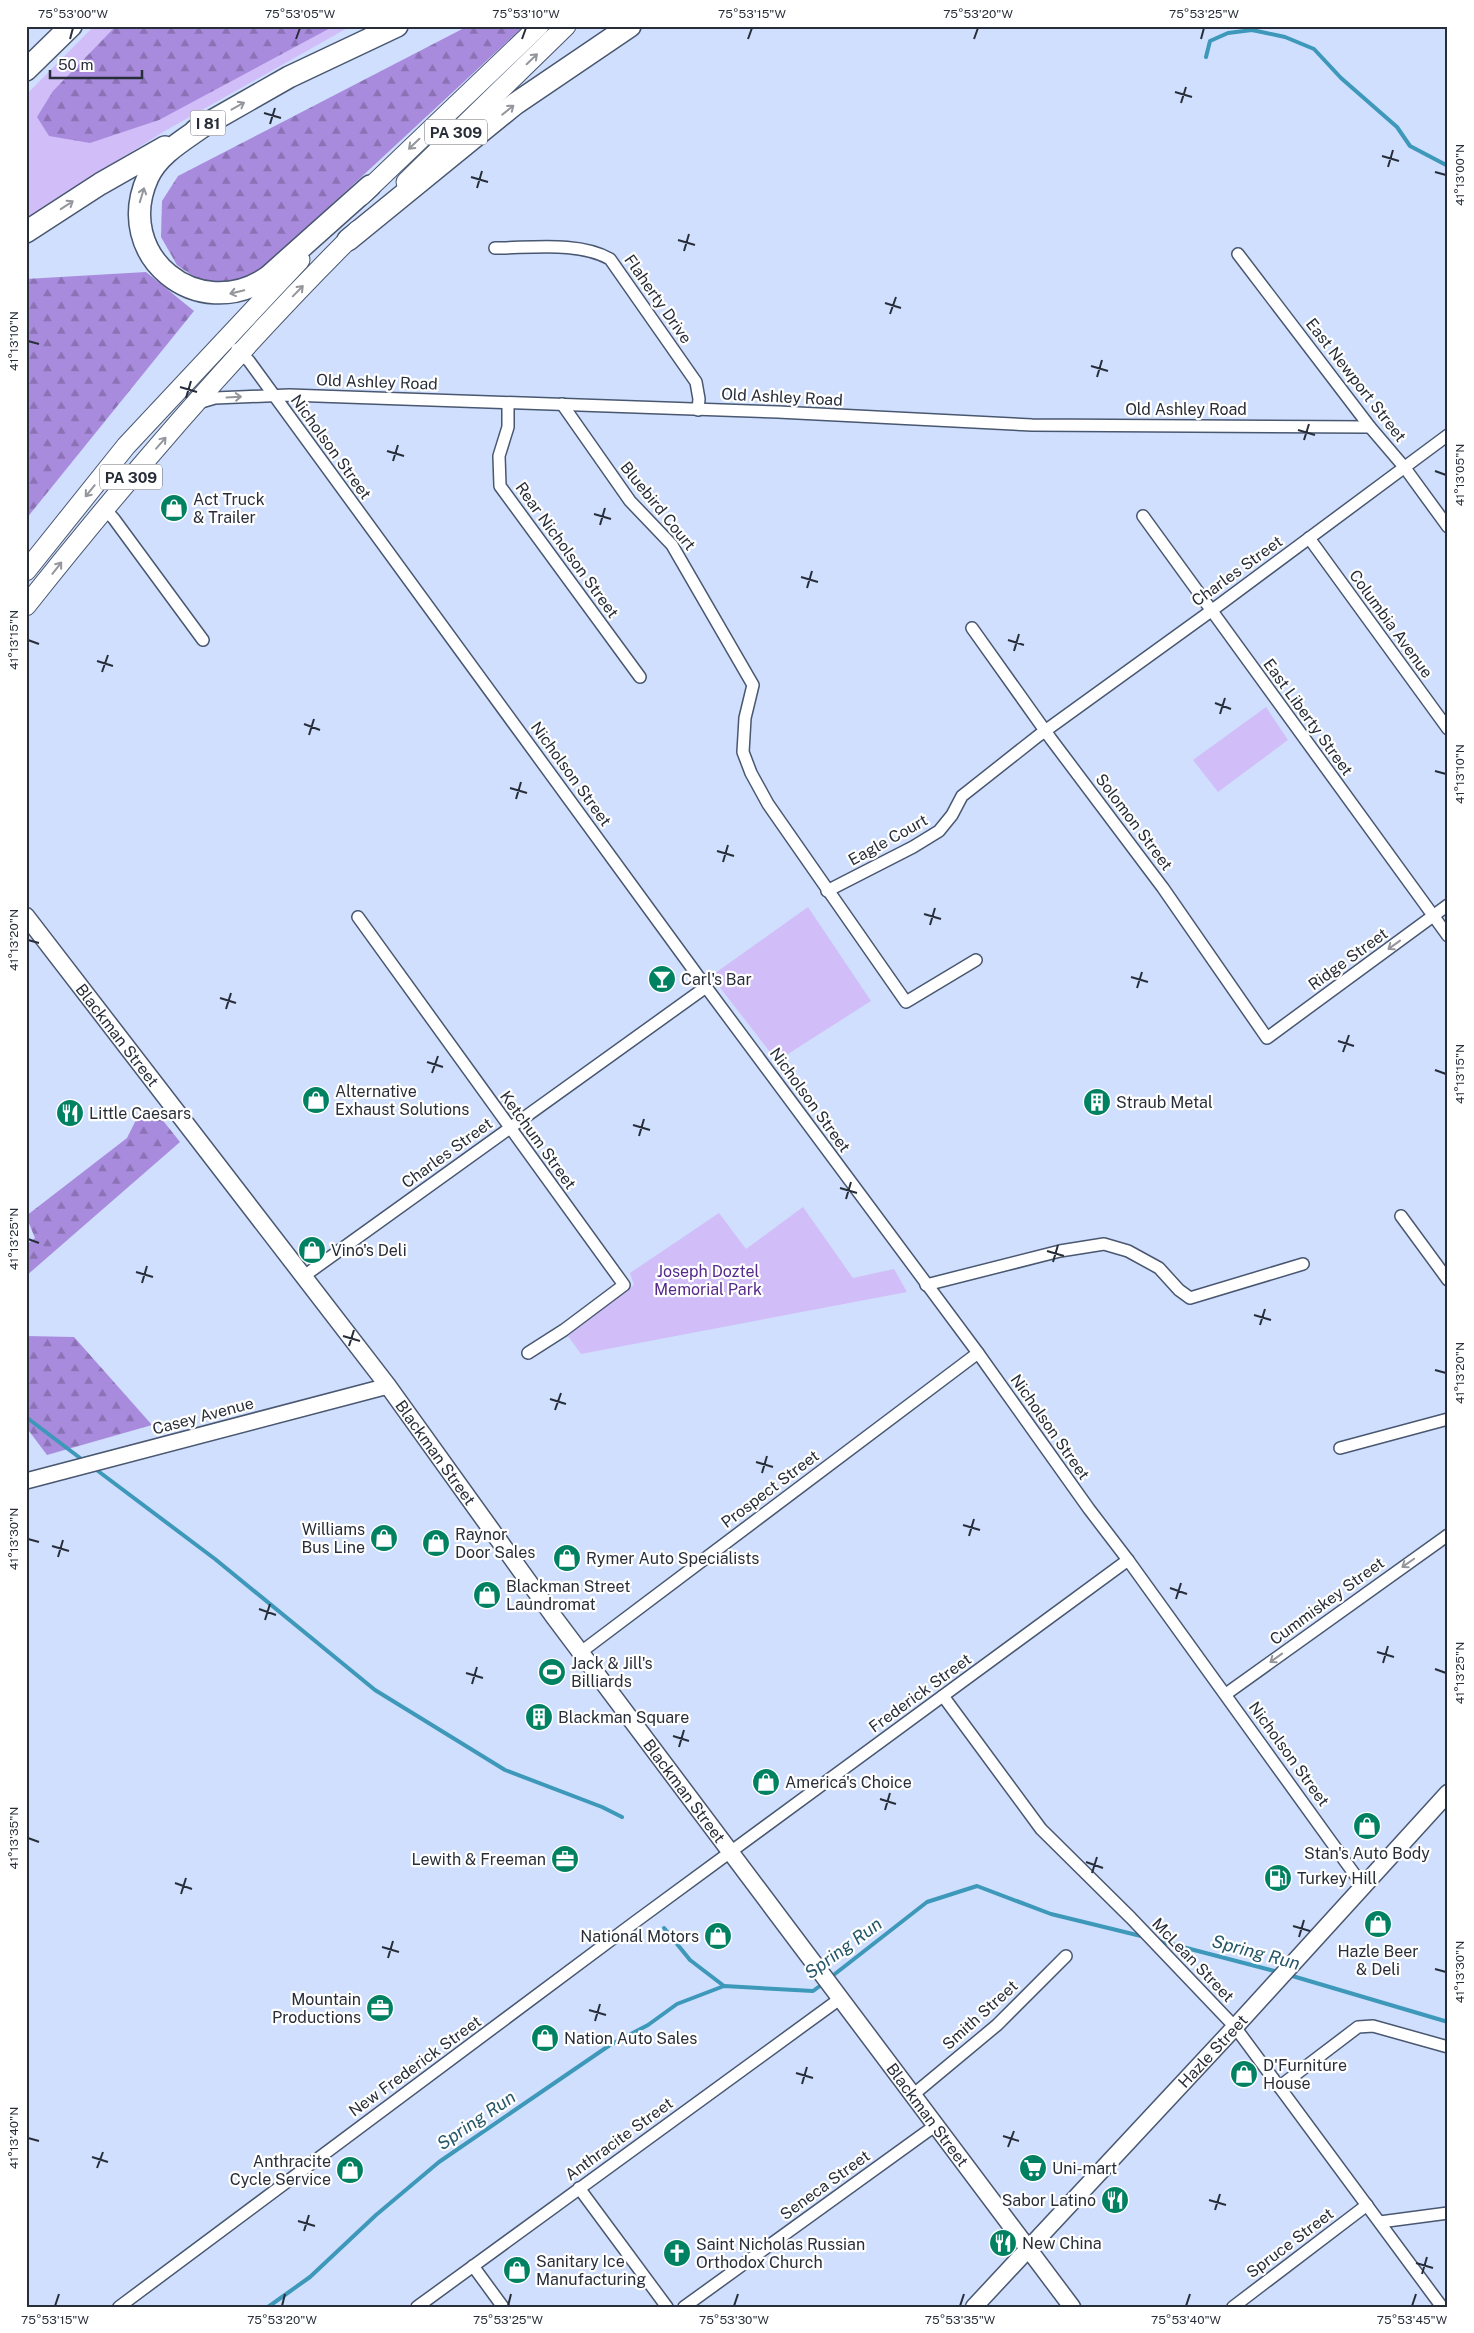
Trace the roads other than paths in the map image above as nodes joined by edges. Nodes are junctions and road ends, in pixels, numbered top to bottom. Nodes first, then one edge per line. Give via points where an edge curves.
1 (71, 26) edge
2 (397, 26) edge
3 (539, 26) edge
4 (566, 26) edge
5 (630, 26) edge
6 (26, 70) edge
7 (206, 124) junction
8 (370, 186) junction
9 (26, 232) edge
10 (348, 240) junction
11 (495, 248) dead end
12 (1238, 254) dead end
13 (227, 337) junction
14 (240, 352) junction
15 (274, 396) junction
16 (508, 403) junction
17 (194, 404) junction
18 (562, 404) junction
19 (698, 410) junction
20 (1370, 427) junction
21 (1448, 436) edge
22 (1405, 468) junction
23 (104, 508) junction
24 (1143, 516) dead end
25 (1448, 527) edge
26 (1309, 538) junction
27 (26, 571) edge
28 (26, 606) edge
29 (1211, 611) junction
30 (972, 628) dead end
31 (203, 640) dead end
32 (640, 678) dead end
33 (1448, 729) edge
34 (1045, 730) junction
35 (827, 891) junction
36 (1448, 905) edge
37 (26, 916) edge
38 (1433, 916) junction
39 (358, 917) dead end
40 (1448, 936) edge
41 (976, 960) dead end
42 (706, 987) junction
43 (1267, 1038) joint
44 (509, 1128) junction
45 (1401, 1216) dead end
46 (1303, 1264) dead end
47 (304, 1276) junction
48 (1448, 1280) edge
49 (926, 1285) junction
50 (528, 1353) dead end
51 (978, 1353) junction
52 (388, 1386) junction
53 (1448, 1419) edge
54 (1340, 1448) dead end
55 (26, 1481) edge
56 (1448, 1535) edge
57 (1128, 1560) junction
58 (581, 1652) junction
59 (1226, 1694) junction
60 (943, 1696) junction
61 (1447, 1796) edge
62 (731, 1853) junction
63 (1363, 1886) junction
64 (1066, 1956) dead end
65 (831, 1986) junction
66 (1235, 2027) junction
67 (1448, 2047) edge
68 (1279, 2087) junction
69 (914, 2094) junction
70 (936, 2125) junction
71 (579, 2188) junction
72 (1367, 2205) junction
73 (1448, 2213) edge
74 (1380, 2222) junction
75 (1027, 2249) junction
76 (473, 2266) junction
77 (119, 2307) edge
78 (417, 2307) edge
79 (503, 2307) edge
80 (667, 2307) edge
81 (684, 2307) edge
82 (974, 2307) edge
83 (1072, 2307) edge
84 (1233, 2307) edge
85 (1442, 2307) edge

1 - 6 highway
7 -> 2 highway, I 81 via 289,78
3 -> 8 main road, PA 309
10 -> 4 main road, PA 309
10 -> 5 highway via 515,104
8 -> 7 highway via 256,286 226,294 195,290 170,276 159,265 144,243 138,215 148,176 156,165
9 -> 7 highway, I 81 via 100,184
8 - 13 main road
14 -> 10 main road, PA 309
11 - 19 street, Flaherty Drive via 576,248 597,252 610,259 696,382
12 - 20 street, East Newport Street
13 - 14 street, Nicholson Street
13 -> 27 main road via 126,446
14 - 15 street, Nicholson Street
14 - 17 main road, PA 309
15 - 16 street, Old Ashley Road
17 -> 15 street, Old Ashley Road via 215,398
15 - 42 street, Nicholson Street
16 - 18 street, Old Ashley Road
16 - 32 street, Rear Nicholson Street via 508,427 499,456 500,486
23 -> 17 main road, PA 309
18 - 19 street, Old Ashley Road
18 - 35 street, Bluebird Court via 630,501 672,545 753,685 743,752 768,804
19 - 20 street, Old Ashley Road via 1032,425
20 - 22 street, East Newport Street
21 - 22 street, Charles Street
22 - 25 street, East Newport Street
22 - 26 street, Charles Street
28 -> 23 main road, PA 309
23 - 31 street
24 - 29 street, East Liberty Street
26 - 29 street, Charles Street
26 - 33 street, Columbia Avenue
29 - 34 street, Charles Street
29 - 38 street, East Liberty Street
30 - 34 street, Solomon Street
34 - 35 street, Eagle Court via 962,796 939,831
34 - 43 street, Solomon Street via 1163,888
35 - 41 street via 906,1002
36 - 38 street, Ridge Street
37 - 47 main road, Blackman Street
38 - 40 street, East Liberty Street
38 -> 43 street, Ridge Street
39 - 44 street, Ketchum Street
42 - 44 street, Charles Street
42 - 49 street, Nicholson Street
44 - 47 street, Charles Street
44 - 50 street, Ketchum Street via 624,1285
45 - 48 street
46 - 49 street via 1190,1298 1159,1268 1128,1251 1104,1244 1060,1251
47 - 52 main road, Blackman Street
49 - 51 street, Nicholson Street
51 - 57 street, Nicholson Street
51 - 58 street, Prospect Street
52 - 55 street, Casey Avenue
52 - 58 main road, Blackman Street
53 - 54 street
56 -> 59 street, Cummiskey Street
57 - 59 street, Nicholson Street
57 - 60 street, Frederick Street
58 - 62 main road, Blackman Street
59 - 63 street, Nicholson Street
60 - 62 street, Frederick Street
60 - 66 street, McLean Street via 1041,1829
61 - 63 main road, Hazle Street
62 - 65 main road, Blackman Street
62 - 77 street, New Frederick Street
63 - 66 main road, Hazle Street
64 - 69 street, Smith Street via 997,2025
65 - 69 main road, Blackman Street
65 - 71 street, Anthracite Street
66 - 68 street, McLean Street
66 - 75 main road, Hazle Street
67 - 68 street via 1372,2026 1358,2027
68 - 72 street, McLean Street
69 - 70 main road, Blackman Street
70 - 75 main road, Blackman Street
70 - 81 street, Seneca Street
71 - 76 street, Anthracite Street
71 - 80 street
72 - 74 street, McLean Street
72 - 84 street, Spruce Street
73 - 74 street
74 - 85 street, McLean Street
75 - 82 main road, Hazle Street
75 - 83 main road, Blackman Street
76 - 78 street, Anthracite Street
76 - 79 street

